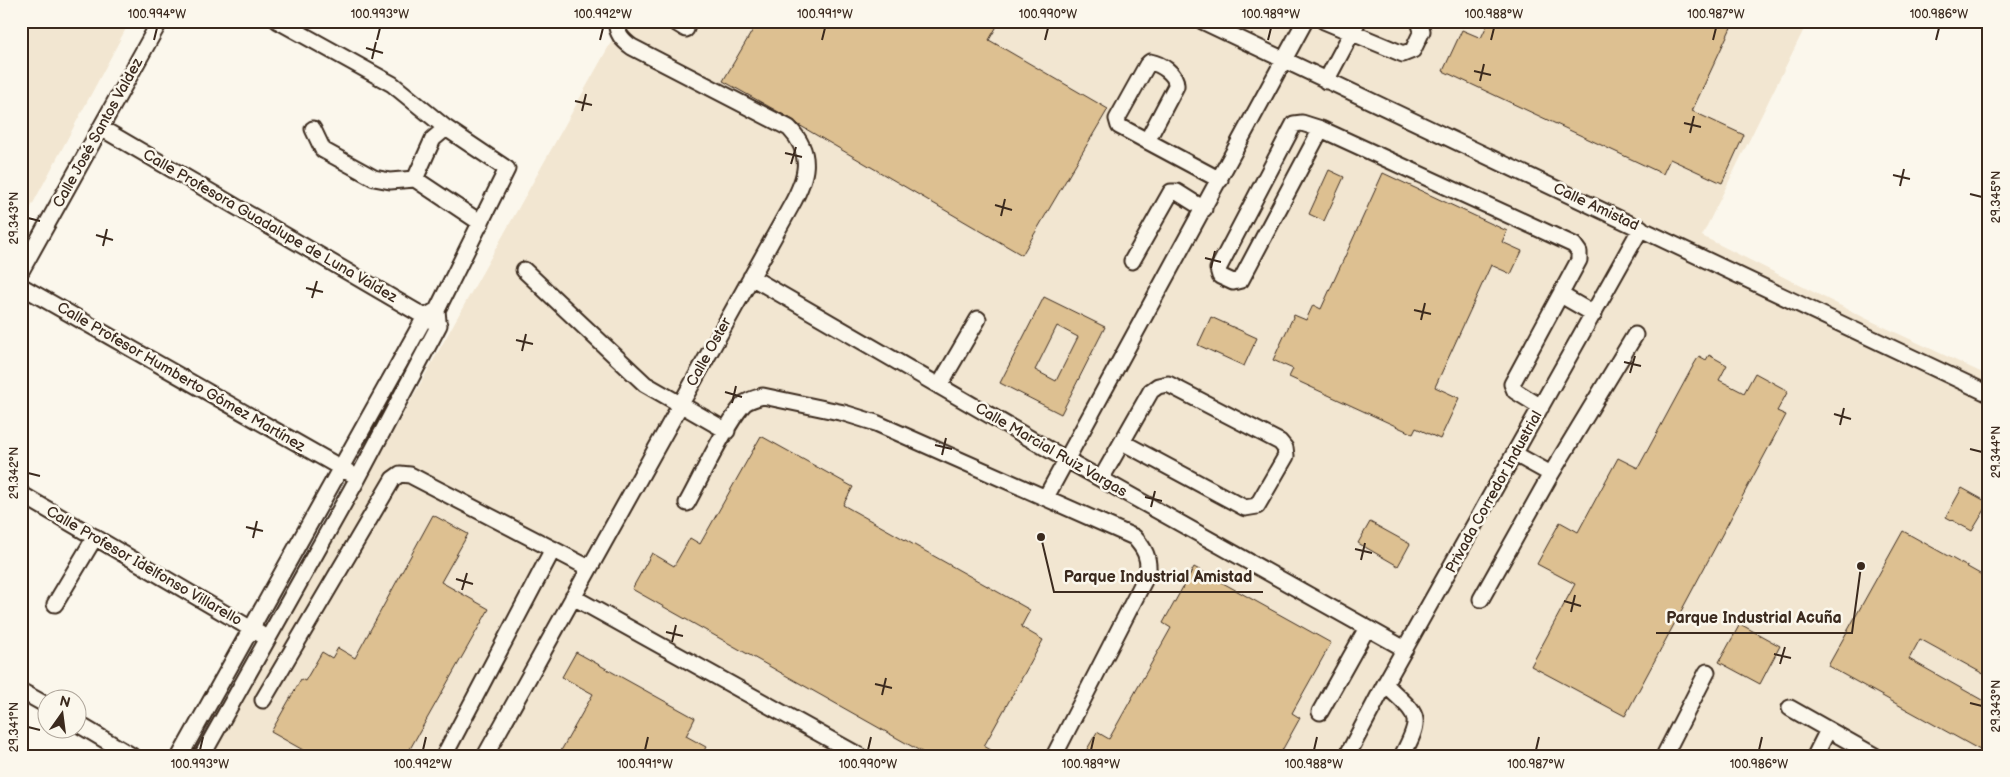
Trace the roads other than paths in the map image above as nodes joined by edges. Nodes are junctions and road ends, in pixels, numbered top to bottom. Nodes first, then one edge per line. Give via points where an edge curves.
1 (160, 21) edge
2 (278, 21) edge
3 (616, 21) edge
4 (1202, 21) edge
5 (1305, 21) edge
6 (1324, 21) edge
7 (1419, 21) edge
8 (1355, 27) edge
9 (1285, 62) junction
10 (1326, 81) junction
11 (101, 128) junction
12 (446, 128) junction
13 (312, 129) dead end
14 (1320, 129) junction
15 (1147, 141) junction
16 (415, 179) junction
17 (1220, 180) junction
18 (1204, 209) junction
19 (481, 223) junction
20 (1641, 228) junction
21 (1132, 261) dead end
22 (524, 270) dead end
23 (21, 271) edge
24 (751, 277) junction
25 (21, 286) edge
26 (1561, 295) junction
27 (1594, 314) junction
28 (434, 317) junction
29 (978, 318) dead end
30 (1635, 335) dead end
31 (939, 386) junction
32 (1989, 394) edge
33 (679, 405) junction
34 (1541, 407) junction
35 (727, 431) junction
36 (1122, 442) junction
37 (1515, 454) junction
38 (1067, 460) junction
39 (341, 468) junction
40 (1551, 474) junction
41 (358, 478) junction
42 (1101, 479) junction
43 (21, 494) edge
44 (1046, 497) junction
45 (687, 503) dead end
46 (95, 537) junction
47 (553, 550) junction
48 (589, 568) junction
49 (573, 597) junction
50 (1481, 600) dead end
51 (55, 604) dead end
52 (1367, 628) junction
53 (251, 629) junction
54 (268, 639) junction
55 (1405, 649) junction
56 (1707, 672) dead end
57 (1385, 684) junction
58 (21, 691) edge
59 (38, 700) edge
60 (264, 700) dead end
61 (1790, 708) dead end
62 (1320, 712) dead end
63 (88, 730) edge
64 (1828, 730) junction
65 (132, 756) edge
66 (180, 756) edge
67 (202, 756) edge
68 (444, 756) edge
69 (484, 756) edge
70 (860, 756) edge
71 (1054, 756) edge
72 (1347, 756) edge
73 (1402, 756) edge
74 (1664, 756) edge
75 (1815, 756) edge
76 (1875, 756) edge

1 - 11 street, Calle José Santos Valdez
2 - 12 street via 392,84
3 - 24 street, Calle Oster via 616,31 628,44 777,120 794,132 804,149 806,162 799,190
4 - 9 street, Calle Amistad
5 - 9 street
6 - 8 street
7 - 8 street via 1422,31 1413,50 1403,54
8 - 10 street
9 - 10 street, Calle Amistad
9 - 17 street
10 - 20 street, Calle Amistad
11 - 23 street, Calle José Santos Valdez
11 - 28 street, Calle Profesora Guadalupe de Luna Valdez
12 - 16 street via 433,139
12 - 19 street via 504,165 506,172
13 - 16 street via 323,150 374,178 390,182
14 - 14 street via 1294,124 1218,269 1220,276 1234,282 1241,280
14 - 26 street via 1574,245 1579,252 1579,260
15 - 15 street via 1119,126 1117,119 1150,62 1174,76 1176,86
15 - 17 street
16 - 19 street
17 - 18 street
18 - 21 street via 1177,192 1171,192
18 - 38 street
19 - 28 street
20 - 27 street, Privada Corredor Industrial
20 - 32 street, Calle Amistad
22 - 33 street via 644,384
24 - 31 street, Calle Marcial Ruiz Vargas
24 - 33 street, Calle Oster
25 - 39 street, Calle Profesor Humberto Gómez Martínez
26 - 27 street
26 - 34 street via 1512,384 1515,391
27 - 34 street, Privada Corredor Industrial
28 - 39 street
28 - 41 street
29 - 31 street
30 - 40 street
31 - 38 street, Calle Marcial Ruiz Vargas
33 - 35 street
33 - 48 street, Calle Oster
34 - 37 street, Privada Corredor Industrial
35 - 44 street via 744,404 763,396 861,418
35 - 45 street
36 - 36 street via 1151,392 1168,384 1280,442 1286,448 1286,456 1257,506 1245,508
36 - 42 street
37 - 40 street
37 - 55 street, Privada Corredor Industrial
38 - 42 street, Calle Marcial Ruiz Vargas
38 - 44 street
39 - 41 street, Calle Profesor Humberto Gómez Martínez
39 - 53 street
40 - 50 street
41 - 54 street
42 - 52 street, Calle Marcial Ruiz Vargas
43 - 46 street, Calle Profesor Idelfonso Villarello
44 - 71 street via 1134,538 1149,561 1148,573
46 - 51 street
46 - 53 street, Calle Profesor Idelfonso Villarello
47 - 48 street
47 - 60 street via 410,475 400,474 393,479
47 - 68 street
48 - 49 street, Calle Oster
49 - 69 street, Calle Oster
49 - 70 street
52 - 55 street, Calle Marcial Ruiz Vargas
52 - 62 street
53 - 54 street, Calle Profesor Idelfonso Villarello
53 - 66 street
54 - 67 street
55 - 57 street, Privada Corredor Industrial
56 - 74 street
57 - 72 street, Privada Corredor Industrial
57 - 73 street via 1417,720 1416,731
58 - 59 street
61 - 64 street
63 - 65 street
64 - 75 street
64 - 76 street

